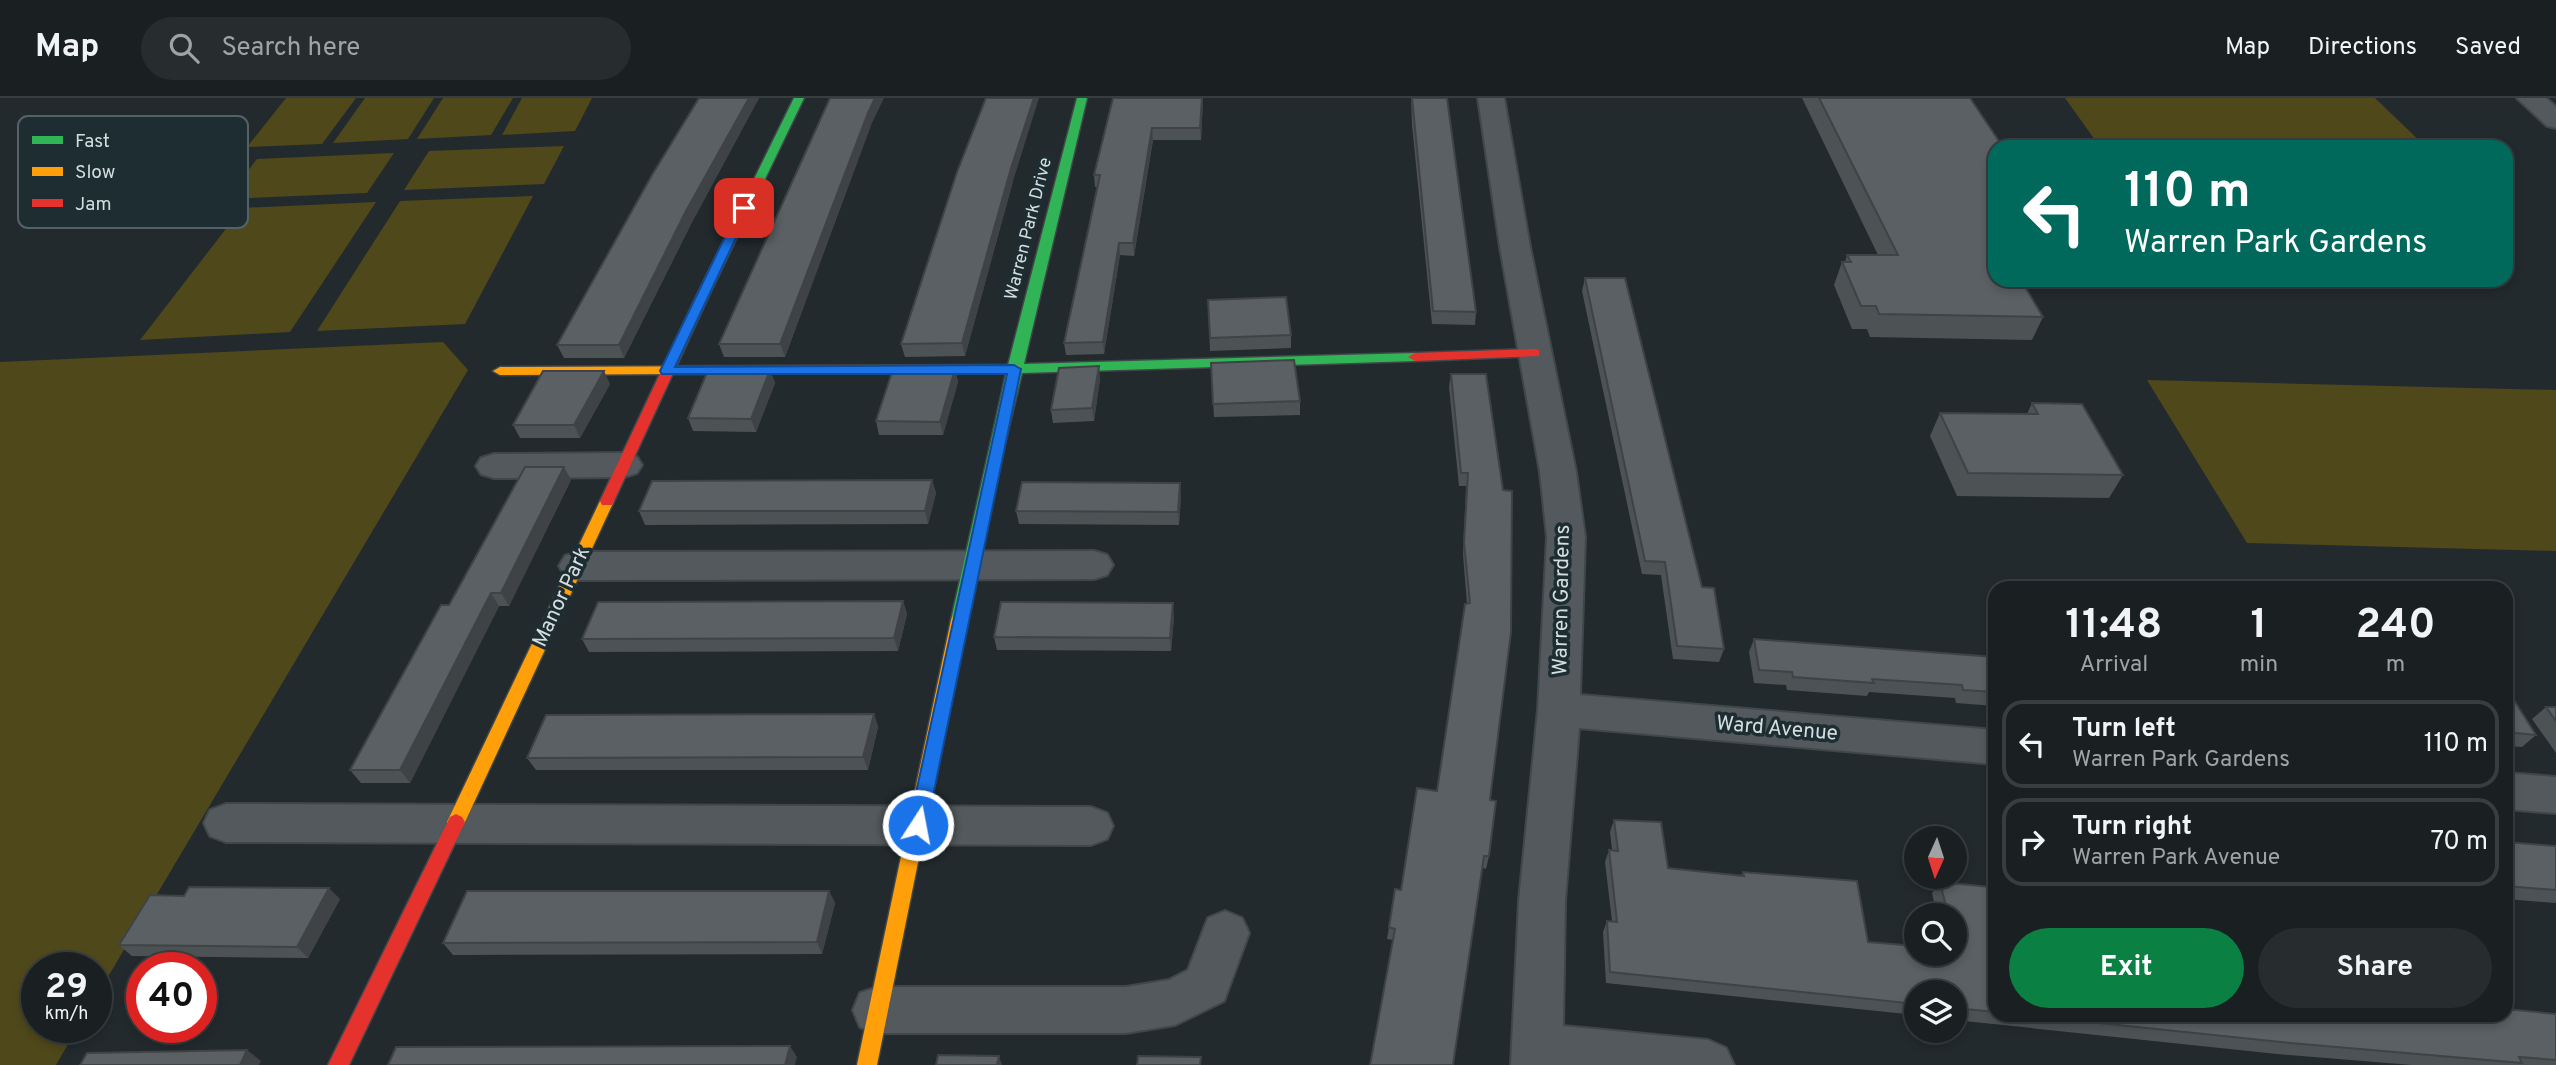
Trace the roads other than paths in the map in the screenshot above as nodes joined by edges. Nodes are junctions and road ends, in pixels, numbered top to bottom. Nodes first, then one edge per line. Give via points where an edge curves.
1 (799, 98) edge
2 (1082, 98) edge
3 (1491, 98) edge
4 (2530, 98) edge
5 (2556, 120) edge
6 (1534, 353) junction
7 (1014, 369) junction
8 (500, 371) dead end
9 (667, 371) junction
10 (624, 465) junction
11 (494, 466) dead end
12 (1094, 565) dead end
13 (578, 566) junction
14 (971, 566) junction
15 (1559, 710) junction
16 (1988, 746) edge
17 (2513, 792) edge
18 (2556, 795) edge
19 (226, 823) dead end
20 (456, 823) junction
21 (918, 825) junction
22 (1091, 826) dead end
23 (1225, 933) dead end
24 (878, 1010) junction
25 (1537, 1056) edge
26 (338, 1065) edge
27 (867, 1065) edge
28 (1708, 1065) edge

1 - 9 street, Manor Park
2 - 7 street, Warren Park Drive
3 - 6 street, Warren Gardens
4 - 5 street
6 - 7 street
6 - 15 street, Warren Gardens via 1566,537
7 - 9 street
7 - 14 street, Warren Park Drive
8 - 9 street
9 - 10 street, Manor Park
10 - 11 street
10 - 13 street, Manor Park
12 - 14 street
13 - 14 street
13 - 20 street, Manor Park
14 - 21 street, Warren Park Drive
15 - 16 street, Ward Avenue
15 - 25 street, Warren Gardens via 1542,901
17 - 18 street
19 - 20 street
20 - 21 street
20 - 26 street, Manor Park
21 - 22 street
21 - 24 street, Warren Park Drive
23 - 24 street via 1207,985 1175,1002 1126,1010
24 - 27 street, Warren Park Drive
25 - 28 street

